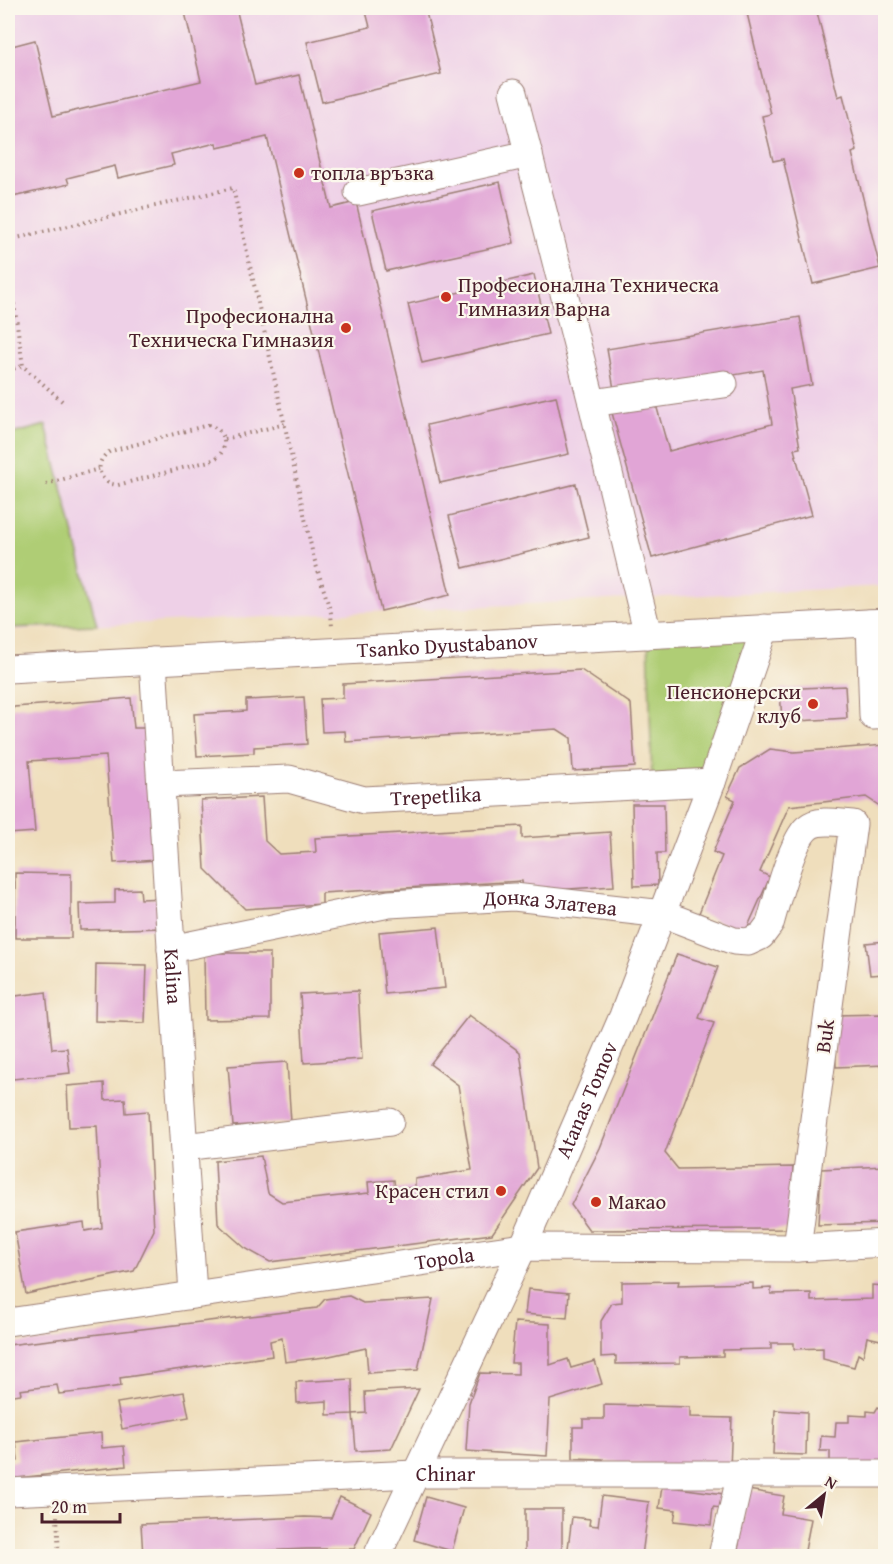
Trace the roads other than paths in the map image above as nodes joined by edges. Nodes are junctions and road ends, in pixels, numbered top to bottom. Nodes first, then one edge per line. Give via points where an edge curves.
1 (513, 93) dead end
2 (529, 154) junction
3 (358, 192) dead end
4 (724, 384) dead end
5 (592, 403) junction
6 (878, 623) edge
7 (765, 628) junction
8 (648, 635) junction
9 (153, 661) junction
10 (8, 669) edge
11 (885, 716) edge
12 (712, 782) junction
13 (161, 784) junction
14 (853, 824) joint
15 (663, 914) junction
16 (171, 949) junction
17 (390, 1122) dead end
18 (184, 1147) junction
19 (885, 1243) edge
20 (523, 1247) junction
21 (797, 1248) junction
22 (193, 1294) junction
23 (8, 1322) edge
24 (741, 1473) junction
25 (415, 1474) junction
26 (885, 1474) edge
27 (8, 1492) edge
28 (377, 1557) edge
29 (722, 1557) edge

1 - 2 street
2 - 3 street
2 - 5 street
4 - 5 street
5 - 8 street
6 - 7 street, Tsanko Dyustabanov
6 - 11 street via 873,716
7 - 8 street, Tsanko Dyustabanov
7 - 12 street, Atanas Tomov
8 - 9 street, Tsanko Dyustabanov
9 - 10 street, Tsanko Dyustabanov
9 - 13 street, Kalina
12 - 13 street, Trepetlika via 364,800 289,779
12 - 15 street, Atanas Tomov
13 - 16 street, Kalina
14 - 15 street, Донка Златева via 821,822 807,828 796,843 770,924 761,936 748,942 734,940
14 - 21 street, Buk
15 - 16 street, Донка Златева via 514,897 388,904
15 - 20 street, Atanas Tomov
16 - 18 street, Kalina
17 - 18 street
18 - 22 street, Kalina
19 - 21 street, Topola
20 - 21 street, Topola
20 - 22 street, Topola
20 - 25 street, Atanas Tomov
22 - 23 street, Topola
24 - 25 street, Chinar
24 - 26 street, Chinar
24 - 29 street
25 - 27 street, Chinar
25 - 28 street, Atanas Tomov

